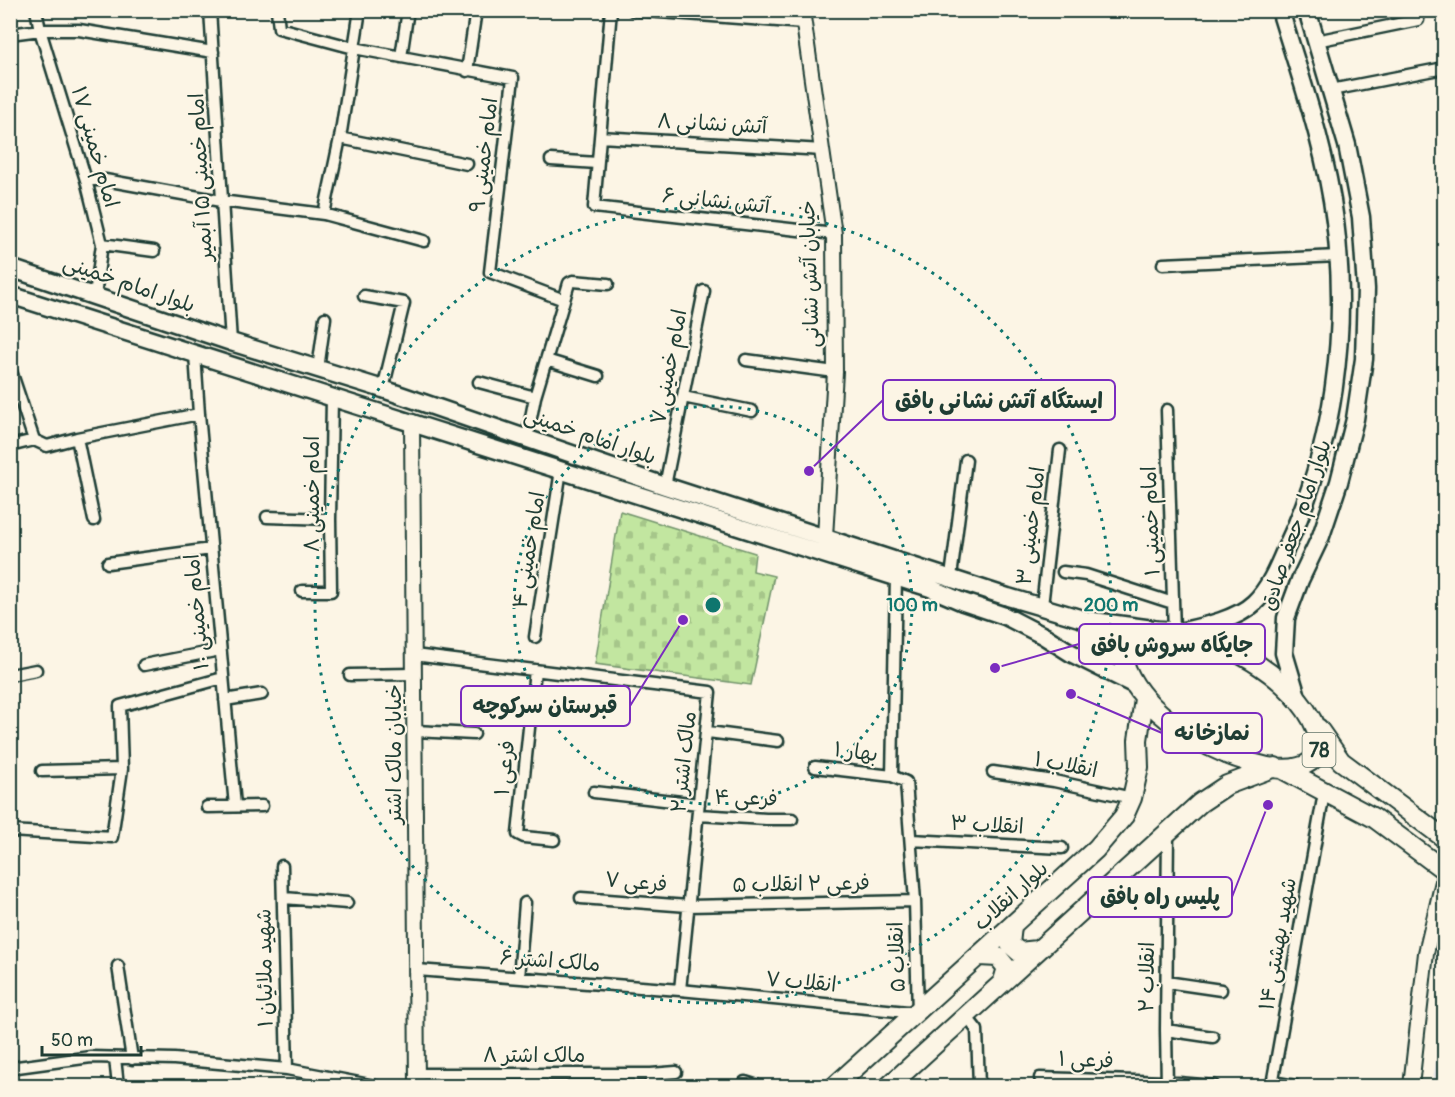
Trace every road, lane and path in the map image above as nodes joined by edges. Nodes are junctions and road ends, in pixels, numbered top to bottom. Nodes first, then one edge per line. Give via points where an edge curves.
1 (36, 10) edge
2 (210, 10) edge
3 (277, 10) edge
4 (360, 10) edge
5 (408, 10) edge
6 (476, 10) edge
7 (611, 10) edge
8 (633, 10) edge
9 (1280, 10) edge
10 (1307, 10) edge
11 (803, 16) edge
12 (1418, 20) dead end
13 (40, 30) junction
14 (10, 34) edge
15 (1316, 41) junction
16 (354, 48) junction
17 (213, 52) junction
18 (401, 57) junction
19 (1444, 68) edge
20 (467, 71) junction
21 (1331, 90) junction
22 (600, 137) junction
23 (340, 138) junction
24 (823, 150) junction
25 (551, 160) dead end
26 (597, 163) junction
27 (467, 164) dead end
28 (86, 180) junction
29 (221, 201) junction
30 (324, 214) junction
31 (834, 234) junction
32 (424, 241) dead end
33 (102, 244) junction
34 (154, 251) dead end
35 (1338, 256) junction
36 (1163, 264) dead end
37 (10, 268) edge
38 (608, 284) dead end
39 (704, 291) dead end
40 (10, 295) edge
41 (95, 296) junction
42 (364, 296) dead end
43 (564, 300) junction
44 (325, 318) dead end
45 (231, 342) junction
46 (195, 354) junction
47 (546, 360) junction
48 (746, 360) dead end
49 (10, 368) edge
50 (318, 369) junction
51 (835, 372) junction
52 (598, 376) dead end
53 (479, 382) dead end
54 (383, 389) junction
55 (332, 397) junction
56 (683, 397) junction
57 (535, 398) junction
58 (1167, 410) dead end
59 (752, 411) dead end
60 (199, 414) junction
61 (412, 422) junction
62 (77, 438) junction
63 (527, 438) junction
64 (34, 440) junction
65 (10, 446) edge
66 (1060, 450) dead end
67 (966, 460) dead end
68 (561, 470) junction
69 (665, 486) junction
70 (700, 497) junction
71 (742, 511) junction
72 (691, 513) junction
73 (267, 517) dead end
74 (330, 519) junction
75 (94, 520) dead end
76 (740, 528) junction
77 (825, 537) junction
78 (211, 549) junction
79 (108, 563) dead end
80 (1276, 570) junction
81 (1063, 572) dead end
82 (896, 577) junction
83 (951, 577) junction
84 (1300, 580) junction
85 (302, 591) dead end
86 (1173, 603) junction
87 (1042, 606) junction
88 (1172, 631) junction
89 (535, 637) dead end
90 (220, 650) junction
91 (414, 656) junction
92 (144, 665) dead end
93 (36, 670) dead end
94 (535, 670) junction
95 (414, 674) junction
96 (10, 675) edge
97 (350, 675) dead end
98 (223, 678) junction
99 (1133, 684) junction
100 (262, 694) dead end
101 (1144, 699) junction
102 (225, 700) junction
103 (1298, 700) junction
104 (1312, 719) junction
105 (415, 731) junction
106 (708, 732) junction
107 (474, 734) dead end
108 (778, 741) dead end
109 (815, 767) dead end
110 (1278, 768) junction
111 (122, 769) junction
112 (42, 771) dead end
113 (993, 772) dead end
114 (892, 776) junction
115 (594, 792) dead end
116 (1324, 793) junction
117 (1132, 798) junction
118 (235, 806) junction
119 (262, 806) dead end
120 (207, 807) dead end
121 (699, 810) junction
122 (792, 819) dead end
123 (10, 831) edge
124 (1168, 832) junction
125 (1444, 838) edge
126 (554, 840) dead end
127 (911, 840) junction
128 (1062, 848) dead end
129 (282, 866) dead end
130 (1444, 870) edge
131 (1444, 877) edge
132 (581, 897) dead end
133 (284, 898) junction
134 (915, 901) junction
135 (347, 903) dead end
136 (525, 903) dead end
137 (688, 906) junction
138 (1012, 926) junction
139 (1038, 950) junction
140 (979, 956) junction
141 (118, 966) dead end
142 (417, 970) junction
143 (519, 978) junction
144 (1003, 981) junction
145 (1166, 982) junction
146 (680, 990) junction
147 (1221, 990) dead end
148 (918, 1013) junction
149 (966, 1016) junction
150 (1166, 1030) junction
151 (1213, 1037) dead end
152 (115, 1058) junction
153 (132, 1059) junction
154 (10, 1068) edge
155 (287, 1069) junction
156 (676, 1071) dead end
157 (651, 1074) junction
158 (1040, 1078) dead end
159 (417, 1080) edge
160 (490, 1081) edge
161 (745, 1082) dead end
162 (1167, 1084) edge
163 (118, 1086) edge
164 (375, 1086) edge
165 (651, 1086) edge
166 (758, 1086) edge
167 (835, 1086) edge
168 (889, 1086) edge
169 (979, 1086) edge
170 (1214, 1086) edge
171 (1294, 1086) edge
172 (1411, 1086) edge

1 - 13 street, امام خمینی ۱۷
2 - 17 street, امام خمینی ۱۵ آبمیر
3 - 16 street, امام خمینی ۹ via 279,28
4 - 16 street
5 - 18 street
6 - 20 street
7 - 22 street
8 - 11 street
9 - 35 main road, بلوار امام جعفر صادق via 1322,151
10 - 15 main road, بلوار امام جعفر صادق
11 - 24 street, خیابان آتش نشانی
12 - 15 street
13 - 14 street
13 - 17 street via 79,30
13 - 28 street, امام خمینی ۱۷
15 - 21 main road, بلوار امام جعفر صادق
16 - 18 street, امام خمینی ۹
16 - 23 street
17 - 29 street, امام خمینی ۱۵ آبمیر
18 - 20 street, امام خمینی ۹
19 - 21 street
20 - 43 street, امام خمینی ۹ via 513,78 490,272
21 - 84 main road, بلوار امام جعفر صادق via 1361,217 1366,289 1364,359 1355,419 1339,482 1321,536
22 - 24 street, آتش نشانی ۸
22 - 26 street
23 - 27 street
23 - 30 street
24 - 31 street, خیابان آتش نشانی
25 - 26 street
26 - 31 street, آتش نشانی ۶ via 594,207
28 - 29 street
28 - 33 street, امام خمینی ۱۷
29 - 30 street
29 - 45 street, امام خمینی ۱۵ آبمیر
30 - 32 street
31 - 51 street, خیابان آتش نشانی
33 - 34 street
33 - 41 street, امام خمینی ۱۷
35 - 36 street
35 - 80 main road, بلوار امام جعفر صادق via 1338,357 1329,414 1297,527
37 - 41 main road, بلوار امام خمینی
38 - 43 street via 573,281
39 - 56 street, امام خمینی ۷
40 - 46 main road, بلوار امام خمینی
41 - 45 main road, بلوار امام خمینی
42 - 54 street via 404,303
43 - 47 street
44 - 50 street
45 - 50 main road, بلوار امام خمینی
46 - 55 main road, بلوار امام خمینی
46 - 60 street, امام خمینی ۱۰
47 - 52 street
47 - 57 street
48 - 51 street
49 - 64 street
50 - 54 main road, بلوار امام خمینی
51 - 77 street, خیابان آتش نشانی
53 - 57 street
54 - 63 main road, بلوار امام خمینی
55 - 61 main road, بلوار امام خمینی
55 - 74 street, امام خمینی ۸
56 - 59 street
56 - 69 street, امام خمینی ۷
57 - 63 street
58 - 86 street, امام خمینی ۱
60 - 62 street
60 - 78 street, امام خمینی ۱۰
61 - 68 main road, بلوار امام خمینی
61 - 91 street, خیابان مالک اشتر
62 - 64 street via 47,446
62 - 75 street
63 - 69 main road, بلوار امام خمینی
64 - 65 street
66 - 87 street, امام خمینی ۳
67 - 83 street
68 - 72 main road, بلوار امام خمینی
68 - 89 street, امام خمینی ۴
69 - 70 main road, بلوار امام خمینی
70 - 71 main road, بلوار امام خمینی
70 - 72 main road via 702,510
71 - 76 main road via 733,520
71 - 77 main road, بلوار امام خمینی
72 - 76 main road, بلوار امام خمینی
73 - 74 street
74 - 85 street, امام خمینی ۸ via 331,591
76 - 82 main road, بلوار امام خمینی
77 - 83 main road, بلوار امام خمینی
78 - 79 street
78 - 90 street, امام خمینی ۱۰
80 - 84 main road via 1284,583
80 - 88 main road, بلوار امام جعفر صادق via 1254,603 1220,622
81 - 86 street via 1086,575
82 - 99 main road, بلوار امام خمینی via 1005,616
82 - 114 street
83 - 87 main road, بلوار امام خمینی
84 - 103 main road, بلوار امام جعفر صادق via 1286,618 1284,653
86 - 88 street, امام خمینی ۱
87 - 88 main road, بلوار امام خمینی via 1086,620
88 - 99 main road, 78 via 1143,630 1130,636 1123,662
88 - 103 main road, 78 via 1207,639 1241,656 1280,682
90 - 92 street
90 - 98 street, امام خمینی ۱۰
91 - 94 street, مالک اشتر ۲
91 - 95 street, خیابان مالک اشتر
93 - 96 street
94 - 106 street, مالک اشتر ۲ via 710,692
94 - 126 street, فرعی ۱ via 518,834
95 - 97 street
95 - 105 street, خیابان مالک اشتر
98 - 102 street, امام خمینی ۱۰
98 - 111 street via 120,706
99 - 101 main road, 78
100 - 102 street
101 - 110 main road, 78 via 1210,746 1235,758
101 - 117 main road, بلوار انقلاب via 1139,767
102 - 118 street, امام خمینی ۱۰
103 - 104 main road, 78
104 - 110 main road, 78 via 1319,735 1319,750 1300,767
104 - 125 main road, 78 via 1341,761
105 - 107 street
105 - 142 street, خیابان مالک اشتر
106 - 108 street
106 - 121 street, مالک اشتر ۲
109 - 114 street, بهار ۱
110 - 116 main road, 78
110 - 124 main road, 78 via 1227,785
111 - 112 street
111 - 123 street via 112,837
113 - 117 street, انقلاب ۱
114 - 127 street, انقلاب ۵ via 906,782
115 - 121 street, فرعی ۴
116 - 130 main road, 78 via 1374,818
116 - 171 street, شهید بهشتی ۱۴ via 1273,1079
117 - 138 main road, بلوار انقلاب via 1124,816 1103,842
118 - 119 street
118 - 120 street
121 - 122 street, فرعی ۴
121 - 137 street, مالک اشتر ۲
124 - 139 main road, 78
124 - 145 street, انقلاب ۲
127 - 128 street, انقلاب ۳
127 - 134 street, انقلاب ۵
129 - 133 street, شهید ملائیان ۱
131 - 172 street via 1426,953
132 - 137 street, فرعی ۷
133 - 135 street
133 - 155 street, شهید ملائیان ۱
134 - 137 street, فرعی ۲ انقلاب ۵
134 - 148 street, انقلاب ۵
136 - 143 street
137 - 146 street, مالک اشتر ۲
138 - 139 main road via 1010,944 1019,952
138 - 140 main road, بلوار انقلاب
139 - 144 main road, 78
140 - 144 main road via 998,957 1007,968
140 - 148 main road, بلوار انقلاب
141 - 153 street
142 - 143 street, مالک اشتر ۶
142 - 159 street, خیابان مالک اشتر
143 - 146 street, مالک اشتر ۶
144 - 149 main road, 78
145 - 147 street
145 - 150 street, انقلاب ۲
146 - 148 street, انقلاب ۷
148 - 167 main road, بلوار انقلاب
149 - 168 main road, 78
149 - 169 street via 977,1030
150 - 151 street
150 - 162 street, انقلاب ۲
152 - 153 street
152 - 154 street via 91,1057
152 - 163 street
153 - 155 street
155 - 164 street
156 - 157 street, مالک اشتر ۸
157 - 160 street, مالک اشتر ۸
157 - 165 street
158 - 162 street, فرعی ۱
159 - 160 street, مالک اشتر ۸
161 - 166 street
162 - 170 street, فرعی ۱

